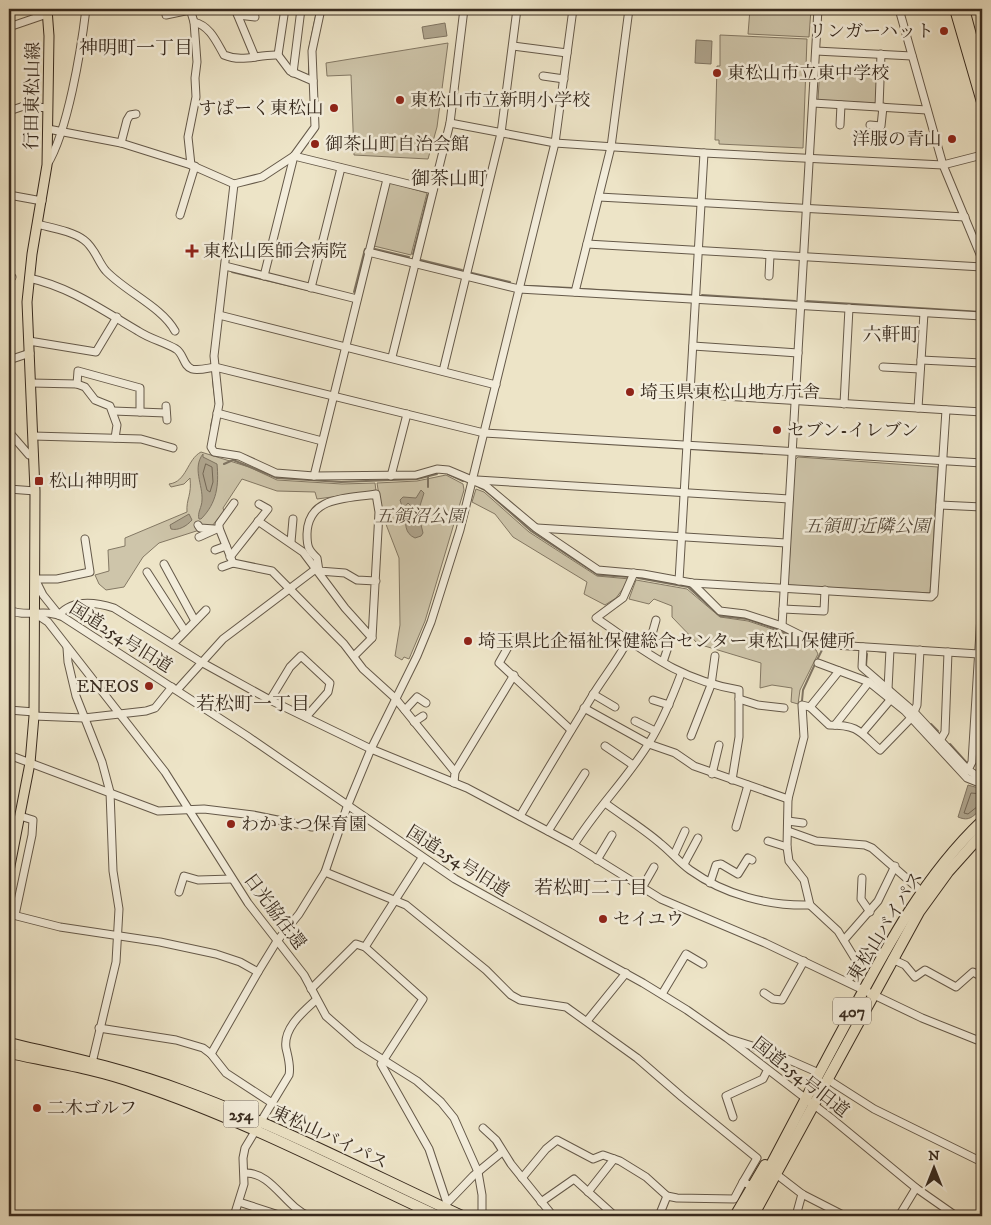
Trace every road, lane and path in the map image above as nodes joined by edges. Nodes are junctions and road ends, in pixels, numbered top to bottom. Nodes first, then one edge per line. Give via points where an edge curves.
1 (86, 9) edge
2 (190, 9) edge
3 (301, 9) edge
4 (321, 9) edge
5 (464, 9) edge
6 (518, 9) edge
7 (573, 9) edge
8 (629, 9) edge
9 (818, 9) edge
10 (899, 9) edge
11 (955, 9) edge
12 (964, 9) edge
13 (47, 12) edge
14 (236, 12) edge
15 (166, 15) dead end
16 (284, 15) dead end
17 (255, 17) dead end
18 (194, 22) junction
19 (9, 27) edge
20 (513, 46) junction
21 (816, 51) junction
22 (567, 53) junction
23 (881, 54) junction
24 (278, 55) junction
25 (912, 56) junction
26 (254, 57) junction
27 (292, 73) junction
28 (543, 76) dead end
29 (982, 76) edge
30 (564, 79) junction
31 (313, 81) junction
32 (982, 102) edge
33 (813, 103) junction
34 (841, 105) junction
35 (881, 107) junction
36 (48, 108) junction
37 (927, 110) junction
38 (9, 111) edge
39 (136, 114) dead end
40 (450, 123) junction
41 (840, 125) dead end
42 (870, 125) dead end
43 (48, 129) junction
44 (61, 130) junction
45 (501, 133) junction
46 (121, 143) junction
47 (555, 143) junction
48 (611, 147) junction
49 (704, 153) junction
50 (982, 155) edge
51 (294, 156) junction
52 (809, 159) junction
53 (47, 165) junction
54 (943, 165) junction
55 (193, 166) junction
56 (341, 168) junction
57 (387, 179) junction
58 (234, 184) junction
59 (433, 190) junction
60 (9, 195) edge
61 (600, 197) junction
62 (42, 201) junction
63 (702, 202) junction
64 (806, 208) junction
65 (180, 215) dead end
66 (965, 218) junction
67 (37, 224) junction
68 (587, 244) junction
69 (699, 250) junction
70 (368, 252) junction
71 (770, 254) junction
72 (803, 256) junction
73 (982, 259) edge
74 (414, 262) junction
75 (225, 266) junction
76 (982, 267) edge
77 (264, 276) junction
78 (466, 276) junction
79 (769, 276) dead end
80 (29, 278) junction
81 (311, 288) junction
82 (519, 289) junction
83 (575, 292) junction
84 (357, 299) junction
85 (696, 299) junction
86 (800, 305) junction
87 (849, 308) junction
88 (924, 312) junction
89 (219, 315) junction
90 (982, 316) edge
91 (117, 317) junction
92 (174, 331) dead end
93 (29, 341) junction
94 (345, 346) junction
95 (693, 346) junction
96 (30, 353) junction
97 (798, 353) junction
98 (392, 357) junction
99 (9, 360) edge
100 (921, 360) junction
101 (982, 364) edge
102 (215, 367) junction
103 (883, 367) dead end
104 (920, 369) junction
105 (442, 371) junction
106 (31, 383) junction
107 (77, 384) junction
108 (496, 385) junction
109 (690, 394) junction
110 (333, 396) junction
111 (795, 401) junction
112 (844, 404) junction
113 (918, 408) junction
114 (946, 410) junction
115 (113, 411) junction
116 (140, 412) junction
117 (982, 412) edge
118 (166, 413) dead end
119 (217, 413) junction
120 (407, 414) junction
121 (9, 432) edge
122 (484, 433) junction
123 (33, 436) junction
124 (116, 438) junction
125 (322, 441) junction
126 (687, 445) junction
127 (173, 448) dead end
128 (792, 451) junction
129 (34, 455) junction
130 (942, 460) junction
131 (982, 463) edge
132 (314, 476) junction
133 (391, 476) junction
134 (472, 480) junction
135 (9, 489) edge
136 (35, 491) junction
137 (684, 492) junction
138 (789, 499) junction
139 (234, 504) dead end
140 (259, 504) dead end
141 (940, 505) junction
142 (982, 507) edge
143 (293, 519) dead end
144 (258, 521) junction
145 (198, 525) dead end
146 (536, 528) junction
147 (218, 529) junction
148 (199, 537) dead end
149 (682, 537) junction
150 (85, 539) dead end
151 (291, 542) junction
152 (786, 543) junction
153 (226, 546) junction
154 (215, 550) dead end
155 (231, 560) junction
156 (164, 564) dead end
157 (222, 567) dead end
158 (318, 570) junction
159 (147, 572) dead end
160 (634, 573) junction
161 (35, 579) junction
162 (376, 581) junction
163 (679, 581) junction
164 (692, 582) junction
165 (784, 588) junction
166 (289, 589) junction
167 (825, 590) junction
168 (982, 599) edge
169 (783, 609) junction
170 (9, 610) edge
171 (206, 610) dead end
172 (35, 614) junction
173 (59, 615) junction
174 (656, 620) dead end
175 (195, 621) junction
176 (782, 626) junction
177 (981, 626) edge
178 (185, 631) junction
179 (372, 638) junction
180 (512, 640) dead end
181 (628, 640) junction
182 (173, 644) junction
183 (668, 647) dead end
184 (863, 647) junction
185 (67, 648) junction
186 (890, 649) junction
187 (920, 650) junction
188 (647, 652) junction
189 (948, 652) junction
190 (979, 654) junction
191 (354, 656) junction
192 (715, 656) dead end
193 (201, 662) junction
194 (663, 662) junction
195 (818, 663) dead end
196 (862, 667) junction
197 (839, 671) junction
198 (681, 674) junction
199 (514, 676) junction
200 (862, 679) junction
201 (869, 682) junction
202 (711, 685) junction
203 (175, 689) junction
204 (888, 689) junction
205 (593, 694) junction
206 (395, 698) junction
207 (739, 699) junction
208 (891, 699) junction
209 (270, 700) junction
210 (653, 700) dead end
211 (426, 703) dead end
212 (669, 705) junction
213 (615, 707) dead end
214 (810, 707) junction
215 (584, 708) junction
216 (784, 708) dead end
217 (9, 710) edge
218 (405, 710) junction
219 (34, 714) junction
220 (120, 714) junction
221 (912, 715) junction
222 (423, 716) dead end
223 (306, 717) junction
224 (84, 718) junction
225 (635, 721) dead end
226 (414, 722) junction
227 (835, 725) junction
228 (571, 730) junction
229 (655, 731) junction
230 (863, 732) junction
231 (691, 736) dead end
232 (941, 740) junction
233 (649, 744) junction
234 (719, 745) dead end
235 (605, 746) dead end
236 (371, 749) junction
237 (9, 755) edge
238 (30, 763) junction
239 (633, 765) junction
240 (968, 770) junction
241 (455, 772) junction
242 (585, 773) dead end
243 (712, 774) junction
244 (982, 779) edge
245 (732, 780) junction
246 (454, 783) junction
247 (982, 784) edge
248 (748, 785) junction
249 (110, 792) junction
250 (788, 799) junction
251 (606, 803) junction
252 (347, 807) junction
253 (189, 810) junction
254 (20, 816) junction
255 (520, 816) junction
256 (342, 820) junction
257 (788, 821) junction
258 (982, 821) edge
259 (803, 823) dead end
260 (736, 827) dead end
261 (548, 831) junction
262 (685, 831) dead end
263 (788, 831) junction
264 (982, 834) edge
265 (612, 835) dead end
266 (698, 838) dead end
267 (768, 842) dead end
268 (574, 845) junction
269 (787, 847) junction
270 (674, 855) junction
271 (422, 858) junction
272 (597, 860) junction
273 (752, 860) dead end
274 (684, 864) junction
275 (895, 866) junction
276 (654, 867) dead end
277 (9, 871) edge
278 (325, 872) junction
279 (862, 878) dead end
280 (232, 879) junction
281 (710, 883) junction
282 (642, 888) junction
283 (921, 891) junction
284 (179, 892) dead end
285 (396, 900) junction
286 (810, 905) junction
287 (870, 912) junction
288 (12, 915) edge
289 (116, 935) junction
290 (844, 940) junction
291 (276, 941) junction
292 (365, 947) junction
293 (892, 960) junction
294 (804, 961) junction
295 (703, 964) dead end
296 (258, 972) junction
297 (626, 974) junction
298 (982, 977) edge
299 (847, 982) junction
300 (311, 989) junction
301 (868, 992) junction
302 (764, 993) dead end
303 (662, 994) junction
304 (316, 1000) junction
305 (587, 1022) junction
306 (99, 1028) junction
307 (727, 1038) junction
308 (982, 1042) edge
309 (9, 1043) edge
310 (9, 1053) edge
311 (211, 1054) junction
312 (383, 1060) junction
313 (92, 1063) junction
314 (767, 1071) junction
315 (823, 1076) junction
316 (809, 1102) junction
317 (272, 1103) junction
318 (733, 1117) dead end
319 (258, 1126) junction
320 (483, 1128) dead end
321 (790, 1141) junction
322 (502, 1152) junction
323 (614, 1158) junction
324 (982, 1162) edge
325 (478, 1172) junction
326 (245, 1173) junction
327 (780, 1177) junction
328 (522, 1178) junction
329 (748, 1184) junction
330 (916, 1188) junction
331 (588, 1192) junction
332 (802, 1194) junction
333 (667, 1196) junction
334 (239, 1202) junction
335 (541, 1202) junction
336 (234, 1216) edge
337 (282, 1216) edge
338 (309, 1216) edge
339 (438, 1216) edge
340 (462, 1216) edge
341 (482, 1216) edge
342 (553, 1216) edge
343 (616, 1216) edge
344 (659, 1216) edge
345 (736, 1216) edge
346 (744, 1216) edge
347 (753, 1216) edge
348 (761, 1216) edge
349 (796, 1216) edge
350 (845, 1216) edge
351 (899, 1216) edge
352 (956, 1216) edge

1 - 44 street
2 - 15 street
2 - 18 street
3 - 27 street
4 - 31 street via 312,51
5 - 40 street
6 - 20 street
7 - 22 street
8 - 48 street
9 - 21 street
10 - 25 street
11 - 32 highway
12 - 29 highway
13 - 19 street
13 - 36 main road, 行田東松山線
14 - 17 street
14 - 26 street
16 - 24 street
18 - 26 street via 208,29 224,54 234,59
18 - 55 street via 196,97 188,137
20 - 22 street
20 - 45 street
21 - 23 street
21 - 33 street
22 - 30 street
23 - 25 street
23 - 35 street
24 - 26 street
24 - 27 street
25 - 37 street
27 - 31 street
28 - 30 street
30 - 47 street
31 - 51 street via 315,127
33 - 34 street
33 - 52 street
34 - 35 street
34 - 41 street
35 - 37 street
35 - 42 street via 881,126
36 - 38 street via 24,106
36 - 43 main road, 行田東松山線
37 - 54 street
39 - 46 street via 127,120
40 - 45 street
40 - 59 street
43 - 44 street
43 - 53 main road, 行田東松山線
44 - 46 street
44 - 53 street
45 - 47 street
45 - 78 street
46 - 55 street
47 - 48 street
47 - 82 street
48 - 49 street
48 - 61 street
49 - 52 street
49 - 63 street
50 - 54 street
51 - 56 street
51 - 58 street via 262,177
51 - 77 street
52 - 54 street
52 - 64 street
53 - 62 main road, 行田東松山線
54 - 66 street
55 - 58 street
55 - 65 street
56 - 57 street
56 - 81 street
57 - 59 street
57 - 70 street
58 - 75 street
59 - 74 street
60 - 62 street
61 - 63 street
61 - 68 street
62 - 67 main road, 行田東松山線
63 - 64 street
63 - 69 street
64 - 66 street
64 - 72 street
66 - 73 street
67 - 80 main road, 行田東松山線
67 - 92 street via 83,239 105,270 163,316
68 - 69 street
68 - 83 street
69 - 71 street
69 - 85 street
70 - 74 street
70 - 84 street
71 - 72 street
71 - 79 street
72 - 76 street
72 - 86 street
74 - 78 street
74 - 98 street
75 - 77 street
75 - 89 street
77 - 81 street
78 - 82 street
78 - 105 street
80 - 91 street via 56,285
80 - 93 main road, 行田東松山線
81 - 84 street
82 - 83 street
82 - 108 street
83 - 85 street
84 - 94 street
85 - 86 street
85 - 95 street
86 - 87 street
86 - 97 street
87 - 88 street
87 - 112 street
88 - 90 street
88 - 100 street
89 - 94 street
89 - 102 street
91 - 93 street via 96,352
91 - 102 street via 154,341 177,350 190,368
93 - 96 main road, 行田東松山線
94 - 98 street
94 - 110 street
95 - 97 street
95 - 109 street
96 - 99 street
96 - 106 main road, 行田東松山線
97 - 111 street
98 - 105 street
100 - 101 street
100 - 104 street
102 - 110 street
102 - 119 street
103 - 104 street
104 - 113 street
105 - 108 street
106 - 107 street
106 - 123 main road, 行田東松山線
107 - 115 street
107 - 116 street via 78,371 140,388
108 - 122 street
109 - 111 street
109 - 126 street
110 - 120 street
110 - 125 street
111 - 112 street
111 - 128 street
112 - 113 street
113 - 114 street
114 - 117 street
114 - 130 street
115 - 116 street
115 - 124 street via 118,425
116 - 118 street
119 - 125 street
119 - 132 street via 214,452 239,456 276,473
120 - 122 street
120 - 133 street
121 - 129 street via 29,455
122 - 126 street
122 - 134 street
123 - 124 street
123 - 129 main road, 行田東松山線
124 - 127 street via 141,439
125 - 132 street
126 - 128 street
126 - 137 street
128 - 130 street
128 - 138 street
129 - 136 main road, 行田東松山線
130 - 131 street
130 - 141 street
132 - 133 street
133 - 134 street via 442,469
134 - 137 street
134 - 146 street via 486,486
134 - 206 street via 431,622
135 - 136 street
136 - 161 main road, 行田東松山線
137 - 138 street
137 - 149 street
138 - 152 street
139 - 147 street
140 - 144 street via 268,509
141 - 142 street
141 - 167 street via 933,597
143 - 151 street
144 - 151 street
144 - 155 street
145 - 147 street via 200,528
146 - 149 street
146 - 160 street via 598,570
147 - 148 street
147 - 153 street
149 - 152 street
149 - 163 street
150 - 161 street via 90,572 56,579
151 - 158 street
152 - 165 street
153 - 154 street
153 - 155 street
155 - 157 street
155 - 166 street via 272,571
156 - 175 street
158 - 162 street via 345,573 357,580
158 - 162 street via 317,558 307,546 309,518 322,504 376,494 379,512
158 - 166 street
158 - 179 street
159 - 178 street
160 - 163 street
160 - 181 street via 623,598 596,618
161 - 172 main road, 行田東松山線
161 - 173 street
162 - 179 street
163 - 164 street
164 - 165 street
164 - 176 street via 720,611 745,614
165 - 167 street
165 - 169 street
166 - 191 street
166 - 193 street via 223,639
167 - 169 street via 824,611
168 - 177 street
169 - 176 street
170 - 172 street, 国道254号旧道 via 18,614
171 - 175 street
172 - 173 street, 国道254号旧道
172 - 185 street, 日光脇往還 via 48,622
172 - 219 main road, 行田東松山線
173 - 182 street via 76,604 106,606
173 - 203 street, 国道254号旧道
174 - 188 street
175 - 178 street
176 - 184 street via 818,644
177 - 190 street
178 - 182 street
179 - 191 street
180 - 199 street via 499,663
181 - 188 street
181 - 205 street
182 - 193 street
183 - 194 street
184 - 186 street
184 - 196 street
185 - 220 street, 日光脇往還
185 - 224 street
186 - 187 street
186 - 204 street
187 - 189 street
187 - 221 street via 917,705
188 - 194 street
189 - 190 street
189 - 232 street via 945,732
190 - 240 street via 972,762
191 - 206 street via 363,669
192 - 202 street
193 - 203 street
193 - 209 street
194 - 198 street
195 - 197 street
196 - 200 street
196 - 204 street
197 - 200 street
197 - 214 street
198 - 202 street
198 - 212 street
199 - 228 street
199 - 241 street
200 - 201 street
201 - 208 street
201 - 227 street
202 - 207 street via 739,690
202 - 231 street
203 - 220 street via 155,708
203 - 252 street, 国道254号旧道
204 - 221 street
205 - 213 street
205 - 215 street
206 - 218 street
206 - 236 street
207 - 216 street
207 - 245 street via 739,737
208 - 221 street
208 - 230 street
209 - 223 street
209 - 223 street via 290,667 301,656 330,683 328,692
210 - 212 street
211 - 218 street via 417,698
212 - 229 street
214 - 227 street via 829,724
214 - 250 street via 802,705 804,737
215 - 228 street
215 - 233 street
217 - 219 street
218 - 226 street
219 - 224 street
219 - 238 main road, 行田東松山線
220 - 224 street
220 - 253 street, 日光脇往還 via 165,772
221 - 230 street via 880,750
221 - 232 street
221 - 247 street via 967,778
222 - 226 street
223 - 236 street
224 - 249 street
225 - 229 street
226 - 241 street
227 - 230 street
228 - 255 street
229 - 233 street
232 - 240 street
233 - 239 street
233 - 243 street via 675,753
234 - 243 street
235 - 239 street
236 - 246 street
236 - 252 street
237 - 238 street
238 - 249 street
238 - 254 main road, 行田東松山線
239 - 251 street
240 - 244 street
241 - 246 street
242 - 261 street
243 - 245 street
245 - 248 street
246 - 255 street
248 - 250 street
248 - 260 street
249 - 253 street via 158,811
249 - 289 street via 113,870 119,908
250 - 257 street
251 - 268 street
251 - 270 street
252 - 256 street
252 - 271 street, 国道254号旧道
253 - 256 street via 198,808 253,815 312,827
253 - 280 street, 日光脇往還
254 - 277 main road, 行田東松山線
254 - 288 street via 33,820 32,834
255 - 261 street
256 - 278 street
257 - 259 street
257 - 263 street
258 - 283 highway, 東松山バイパス / 407
261 - 268 street
262 - 270 street
263 - 269 street
263 - 275 street via 816,841 865,845
264 - 293 highway, 東松山バイパス / 407 via 937,886
265 - 272 street
266 - 274 street
267 - 269 street
268 - 272 street
269 - 286 street via 789,861 804,880
270 - 274 street
271 - 285 street
271 - 297 street, 国道254号旧道 via 489,900
272 - 282 street
273 - 281 street via 748,858 738,874 721,864 716,865
274 - 281 street
275 - 283 street
275 - 287 street
276 - 282 street
278 - 285 street
278 - 291 street via 300,914
279 - 287 street via 861,899
280 - 284 street via 198,880 184,876
280 - 291 street, 日光脇往還
281 - 286 street via 750,898 788,905
282 - 294 street via 684,910
283 - 301 highway, 東松山バイパス / 407
285 - 292 street
285 - 305 street via 486,970 511,995 520,1000 566,1007
286 - 290 street
287 - 290 street
288 - 289 street via 60,927
289 - 296 street via 216,954
289 - 306 street via 116,962
290 - 299 street via 858,966
291 - 296 street
291 - 300 street, 日光脇往還 via 295,962
292 - 300 street via 356,944
292 - 312 street via 422,998
293 - 298 street via 905,965 915,977 925,970 956,987 973,972
293 - 301 highway, 東松山バイパス / 407
294 - 299 street
294 - 302 street via 782,1000
295 - 303 street via 686,954
296 - 311 street
297 - 303 street, 国道254号旧道
297 - 305 street
299 - 301 street
300 - 304 street, 日光脇往還
301 - 308 street
301 - 315 highway, 東松山バイパス / 407
303 - 307 street, 国道254号旧道
304 - 312 street, 日光脇往還 via 338,1029
304 - 317 street via 288,1032 285,1041 290,1070
305 - 329 street via 637,1058 757,1158
306 - 311 street via 176,1040 203,1048
306 - 313 street
307 - 314 street, 国道254号旧道
307 - 315 street via 772,1052
309 - 313 highway, 東松山バイパス / 254
310 - 319 highway, 東松山バイパス / 254 via 137,1083
311 - 317 street via 226,1073
312 - 325 street, 日光脇往還 via 410,1075 441,1102 463,1135
312 - 325 street via 381,1064 394,1090 429,1149 446,1200 448,1202
313 - 319 highway, 東松山バイパス / 254 via 182,1090
314 - 316 street, 国道254号旧道
314 - 318 street via 763,1079 726,1096
315 - 316 highway, 東松山バイパス / 407
315 - 324 street via 881,1112
316 - 321 highway, 東松山バイパス / 407
316 - 330 street, 国道254号旧道
317 - 319 street
319 - 326 street via 244,1151
319 - 339 highway, 東松山バイパス / 254
319 - 340 highway, 東松山バイパス / 254
320 - 322 street via 496,1140
321 - 327 highway
321 - 329 highway
321 - 346 highway, 東松山バイパス / 407
321 - 347 highway, 東松山バイパス / 407
322 - 325 street
322 - 328 street
323 - 328 street via 603,1155 593,1159 557,1140
323 - 331 street
323 - 333 street via 646,1177
325 - 341 street, 日光脇往還
326 - 334 street
326 - 338 street via 261,1177 294,1208
327 - 332 street
327 - 348 highway
328 - 335 street
329 - 333 street via 734,1199
329 - 345 highway
330 - 351 street
330 - 352 street, 国道254号旧道
331 - 335 street via 574,1179
331 - 343 street
332 - 349 street
332 - 350 street
333 - 344 street
334 - 336 street
334 - 337 street
335 - 342 street

